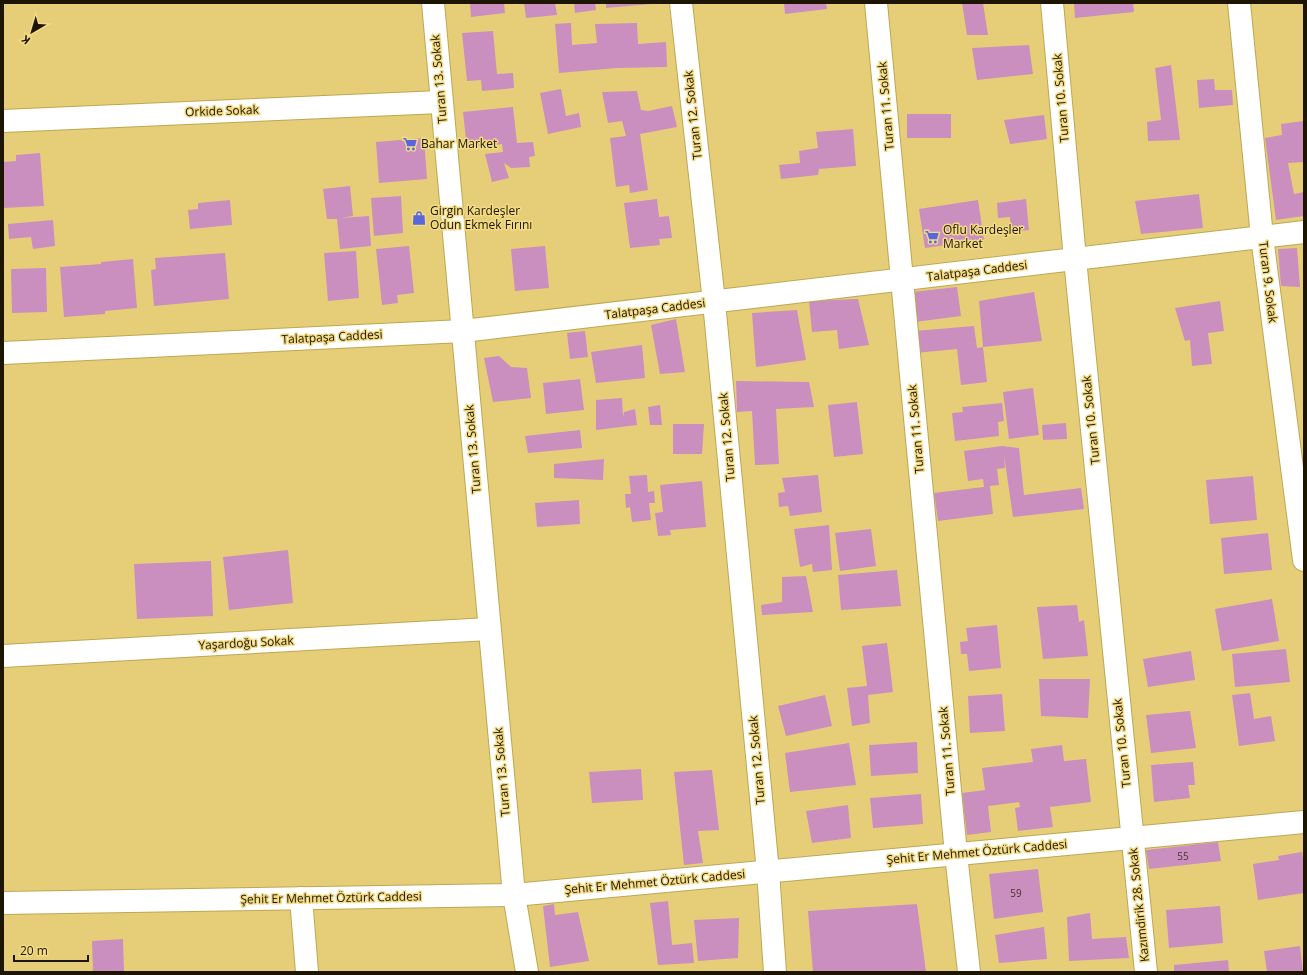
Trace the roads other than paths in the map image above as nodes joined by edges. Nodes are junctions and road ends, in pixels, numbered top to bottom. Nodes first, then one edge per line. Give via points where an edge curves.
1 (433, 3) edge
2 (681, 3) edge
3 (876, 3) edge
4 (1052, 3) edge
5 (1239, 3) edge
6 (442, 102) junction
7 (3, 120) edge
8 (1304, 232) edge
9 (1262, 237) junction
10 (1075, 259) junction
11 (902, 279) junction
12 (714, 302) junction
13 (462, 331) junction
14 (3, 353) edge
15 (1304, 560) edge
16 (489, 629) junction
17 (3, 656) edge
18 (1304, 822) edge
19 (1132, 838) junction
20 (956, 854) junction
21 (768, 872) junction
22 (514, 895) junction
23 (301, 898) junction
24 (3, 903) edge
25 (307, 972) edge
26 (527, 972) edge
27 (775, 972) edge
28 (969, 972) edge
29 (1146, 972) edge

1 - 6 street, Turan 13. Sokak
2 - 12 street, Turan 12. Sokak
3 - 11 street, Turan 11. Sokak
4 - 10 street, Turan 10. Sokak
5 - 9 street, Turan 9. Sokak
6 - 7 street, Orkide Sokak
6 - 13 street, Turan 13. Sokak
8 - 9 street, Talatpaşa Caddesi
9 - 10 street, Talatpaşa Caddesi
9 - 15 street, Turan 9. Sokak
10 - 11 street, Talatpaşa Caddesi
10 - 19 street, Turan 10. Sokak
11 - 12 street, Talatpaşa Caddesi
11 - 20 street, Turan 11. Sokak
12 - 13 street, Talatpaşa Caddesi
12 - 21 street, Turan 12. Sokak
13 - 14 street, Talatpaşa Caddesi
13 - 16 street, Turan 13. Sokak
16 - 17 street, Yaşardoğu Sokak
16 - 22 street, Turan 13. Sokak
18 - 19 street, Şehit Er Mehmet Öztürk Caddesi
19 - 20 street, Şehit Er Mehmet Öztürk Caddesi
19 - 29 street, Kazımdirik 28. Sokak
20 - 21 street, Şehit Er Mehmet Öztürk Caddesi
20 - 28 street, Turan 11. Sokak
21 - 22 street, Şehit Er Mehmet Öztürk Caddesi
21 - 27 street, Turan 12. Sokak
22 - 23 street, Şehit Er Mehmet Öztürk Caddesi
22 - 26 street, Turan 13. Sokak
23 - 24 street, Şehit Er Mehmet Öztürk Caddesi
23 - 25 street

